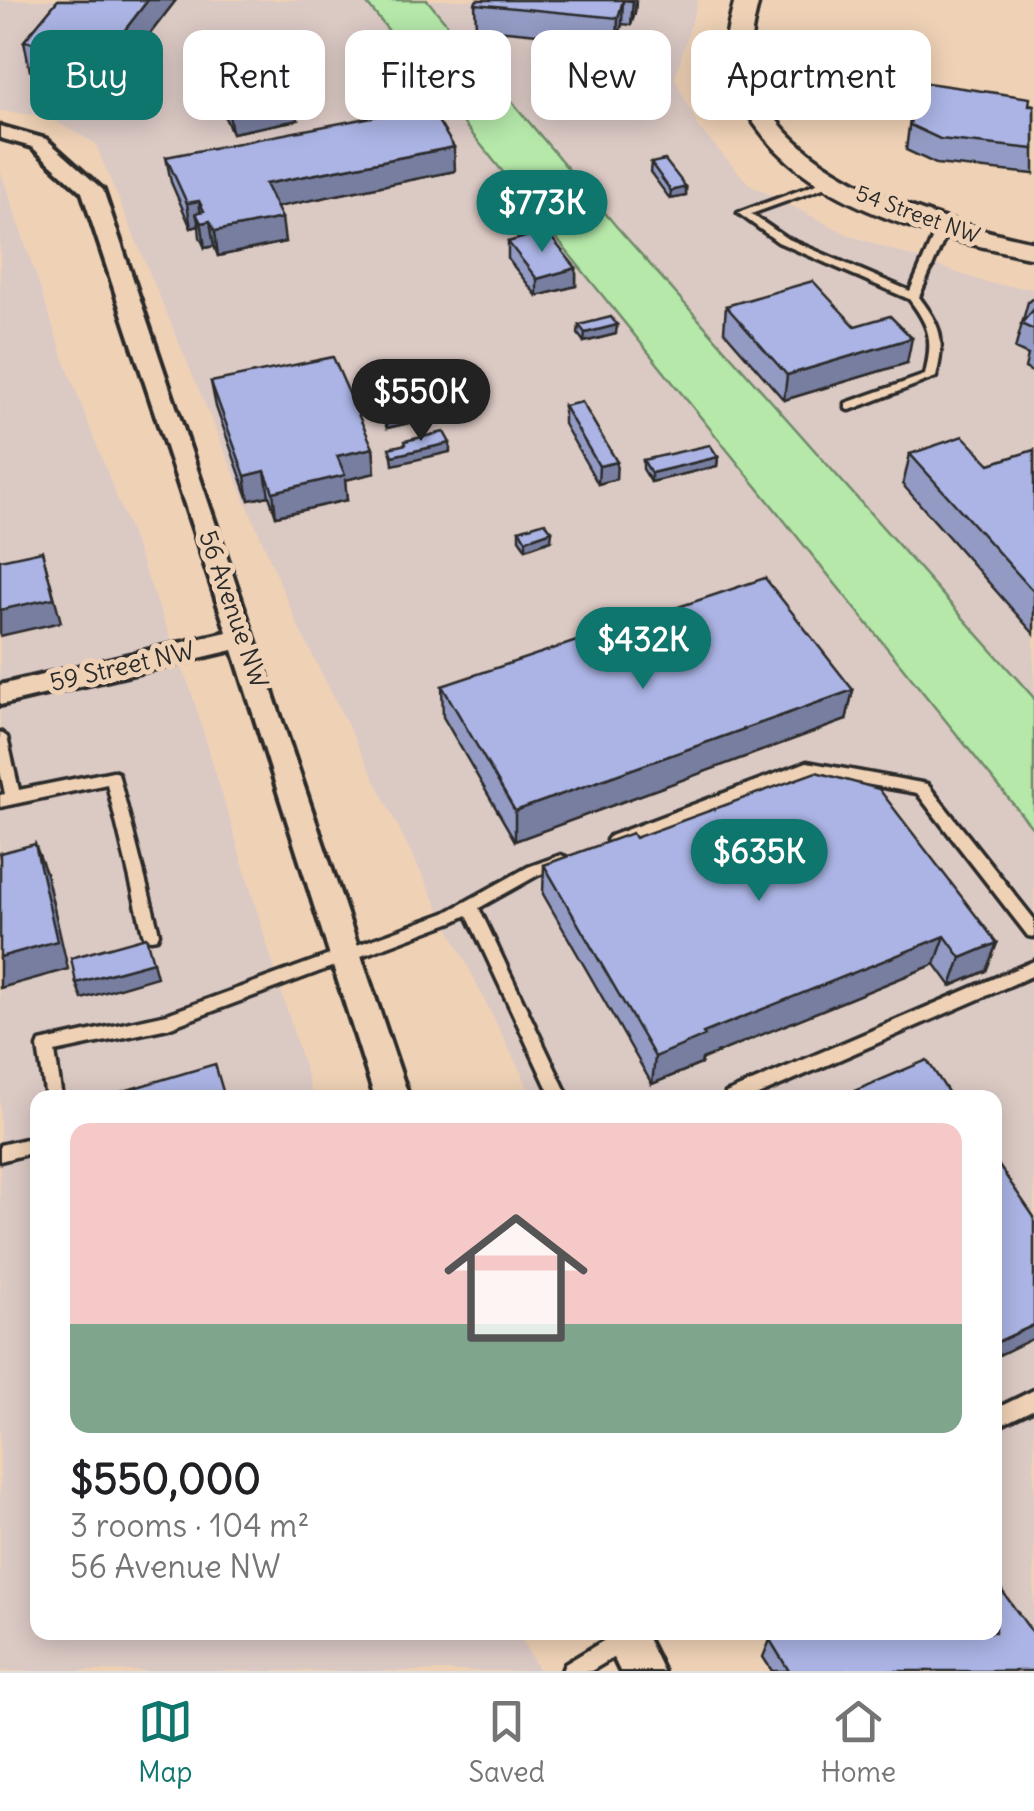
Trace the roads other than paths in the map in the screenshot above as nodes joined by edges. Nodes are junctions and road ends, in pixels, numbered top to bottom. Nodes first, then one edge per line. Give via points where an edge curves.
1 (748, 0) edge
2 (0, 132) edge
3 (833, 181) junction
4 (944, 228) junction
5 (1034, 250) edge
6 (913, 297) junction
7 (850, 406) dead end
8 (244, 638) junction
9 (0, 694) edge
10 (0, 737) edge
11 (7, 799) edge
12 (606, 844) edge
13 (570, 858) edge
14 (470, 906) junction
15 (1034, 931) edge
16 (151, 933) dead end
17 (347, 952) junction
18 (1034, 968) edge
19 (53, 1090) edge
20 (390, 1090) edge
21 (556, 1090) edge
22 (751, 1090) edge
23 (30, 1145) edge
24 (0, 1153) edge
25 (1034, 1399) edge
26 (1002, 1415) edge
27 (629, 1648) edge
28 (572, 1671) edge

1 - 3 street, 54 Street NW via 737,39 740,75 777,138
2 - 8 street, 56 Avenue NW via 39,143 92,190
3 - 4 street, 54 Street NW
3 - 6 lane via 742,212 782,240
4 - 5 street, 54 Street NW
4 - 6 lane
6 - 7 lane via 939,343 930,377
8 - 9 street, 59 Street NW
8 - 17 street, 56 Avenue NW
10 - 11 lane
11 - 16 lane via 112,777
12 - 15 lane via 807,768 922,788
13 - 14 lane
14 - 17 lane
14 - 21 lane
17 - 19 lane via 168,1021 46,1047
17 - 20 street, 56 Avenue NW
18 - 22 lane
23 - 24 lane
25 - 26 lane
27 - 28 lane

